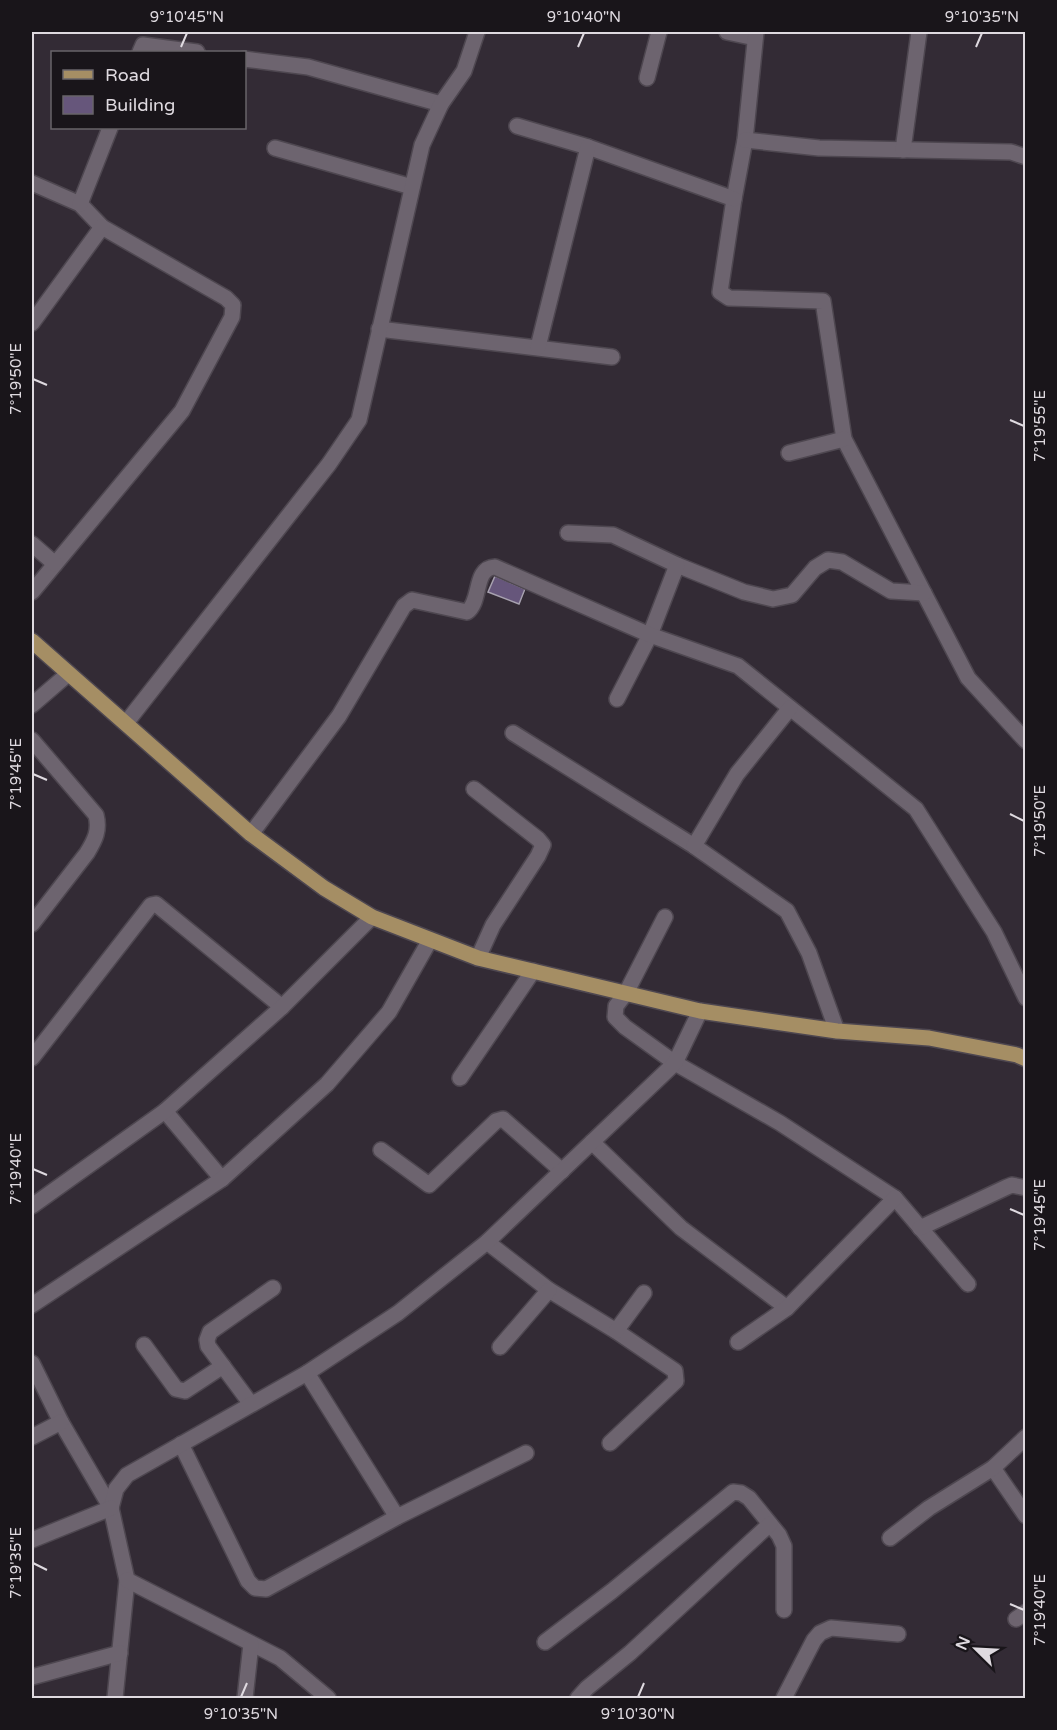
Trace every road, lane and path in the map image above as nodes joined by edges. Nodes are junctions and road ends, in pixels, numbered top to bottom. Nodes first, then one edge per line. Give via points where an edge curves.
1 (477, 32) edge
2 (659, 32) edge
3 (727, 32) edge
4 (920, 32) edge
5 (756, 35) edge
6 (144, 43) edge
7 (191, 51) edge
8 (246, 59) edge
9 (647, 78) dead end
10 (441, 104) junction
11 (518, 126) dead end
12 (110, 129) edge
13 (745, 140) junction
14 (275, 147) dead end
15 (588, 147) junction
16 (903, 150) junction
17 (1026, 157) edge
18 (32, 183) edge
19 (412, 187) junction
20 (734, 199) junction
21 (80, 204) junction
22 (102, 227) junction
23 (32, 323) edge
24 (379, 329) junction
25 (538, 347) junction
26 (612, 357) dead end
27 (844, 439) junction
28 (789, 453) dead end
29 (568, 533) dead end
30 (32, 544) edge
31 (55, 564) junction
32 (677, 565) junction
33 (32, 592) edge
34 (924, 593) junction
35 (650, 635) junction
36 (32, 641) edge
37 (68, 674) junction
38 (617, 699) dead end
39 (32, 705) edge
40 (790, 708) junction
41 (126, 723) junction
42 (513, 733) dead end
43 (32, 740) edge
44 (1026, 741) edge
45 (474, 789) dead end
46 (251, 834) junction
47 (694, 846) junction
48 (372, 917) junction
49 (665, 917) dead end
50 (32, 924) edge
51 (429, 940) junction
52 (478, 958) junction
53 (533, 971) junction
54 (626, 993) junction
55 (1026, 998) edge
56 (282, 1007) junction
57 (700, 1011) junction
58 (837, 1030) junction
59 (1023, 1056) edge
60 (32, 1058) edge
61 (675, 1063) junction
62 (459, 1078) dead end
63 (165, 1111) junction
64 (592, 1142) junction
65 (381, 1150) dead end
66 (562, 1171) junction
67 (222, 1179) junction
68 (1026, 1188) edge
69 (895, 1198) junction
70 (32, 1206) edge
71 (920, 1228) junction
72 (487, 1242) junction
73 (969, 1284) dead end
74 (273, 1288) dead end
75 (549, 1290) junction
76 (644, 1293) dead end
77 (32, 1305) edge
78 (787, 1308) junction
79 (616, 1330) junction
80 (738, 1342) dead end
81 (144, 1345) dead end
82 (500, 1347) dead end
83 (32, 1363) edge
84 (224, 1366) junction
85 (307, 1373) junction
86 (251, 1404) junction
87 (61, 1422) junction
88 (32, 1437) edge
89 (1026, 1437) edge
90 (610, 1443) dead end
91 (181, 1444) junction
92 (526, 1453) dead end
93 (993, 1468) junction
94 (111, 1508) junction
95 (1026, 1516) edge
96 (397, 1517) junction
97 (770, 1524) junction
98 (890, 1538) dead end
99 (32, 1540) edge
100 (127, 1580) junction
101 (784, 1610) dead end
102 (898, 1634) dead end
103 (545, 1642) dead end
104 (251, 1644) junction
105 (120, 1653) junction
106 (32, 1677) edge
107 (316, 1693) edge
108 (115, 1698) edge
109 (245, 1698) edge
110 (328, 1698) edge
111 (578, 1698) edge
112 (784, 1698) edge

1 - 10 street via 464,71
2 - 9 street
3 - 5 street
4 - 16 street
5 - 13 street
6 - 7 street
8 - 10 street via 308,68
10 - 19 street via 422,145
11 - 15 street
12 - 21 street
13 - 16 street via 819,148
13 - 20 street
14 - 19 street
15 - 20 street
15 - 25 street
16 - 17 street via 1011,152
18 - 21 street
19 - 24 street
20 - 27 street via 720,292 729,298 823,301
21 - 22 street
22 - 23 street
22 - 31 street via 226,298 233,305 232,317 182,411
24 - 25 street
24 - 41 street via 359,420 329,464
25 - 26 street
27 - 28 street
27 - 34 street
29 - 32 street via 614,535
30 - 31 street
31 - 33 street
32 - 34 street via 744,592 773,599 792,595 815,568 828,560 842,562 891,591
32 - 35 street
34 - 44 street via 968,678
35 - 38 street
35 - 40 street via 738,666
35 - 46 street via 495,567 483,572 472,608 467,612 412,600 404,606 339,716
36 - 37 main road
37 - 39 street
37 - 41 main road
40 - 47 street via 737,774
40 - 55 street via 916,809 994,932
41 - 46 main road
42 - 47 street
43 - 50 street via 96,815 99,826 87,853
45 - 52 street via 543,845 493,925
46 - 48 main road via 324,888
47 - 58 street via 787,911 810,953
48 - 51 main road
48 - 56 street
49 - 54 street
51 - 52 main road
51 - 67 street via 389,1012 327,1084
52 - 53 main road
53 - 54 main road
53 - 62 street
54 - 57 main road
54 - 61 street via 616,1006 615,1017
56 - 60 street via 156,904 151,905
56 - 63 street
57 - 58 main road
57 - 61 street
58 - 59 main road via 929,1038
61 - 64 street
61 - 69 street via 780,1123
63 - 67 street
63 - 70 street
64 - 66 street
64 - 78 street via 681,1228
65 - 66 street via 429,1185 503,1119
66 - 72 street
67 - 77 street
68 - 71 street via 1006,1187
69 - 71 street
69 - 78 street
71 - 73 street
72 - 75 street
72 - 85 street via 398,1313
74 - 84 street via 210,1332 208,1346
75 - 79 street
75 - 82 street
76 - 79 street
78 - 80 street
79 - 90 street via 677,1376
81 - 84 street via 176,1389 185,1391
83 - 87 street
84 - 86 street
85 - 86 street
85 - 96 street
86 - 91 street
87 - 88 street
87 - 94 street
89 - 93 street
91 - 94 street via 127,1475 116,1489
91 - 96 street via 248,1581 255,1588 266,1589
92 - 96 street
93 - 95 street
93 - 98 street
94 - 99 street
94 - 100 street
97 - 101 street via 784,1546
97 - 103 street via 749,1498 733,1492
97 - 111 street
100 - 104 street
100 - 105 street
102 - 112 street via 831,1628 820,1633
104 - 107 street via 280,1658
104 - 109 street
105 - 106 street
105 - 108 street
107 - 110 street

